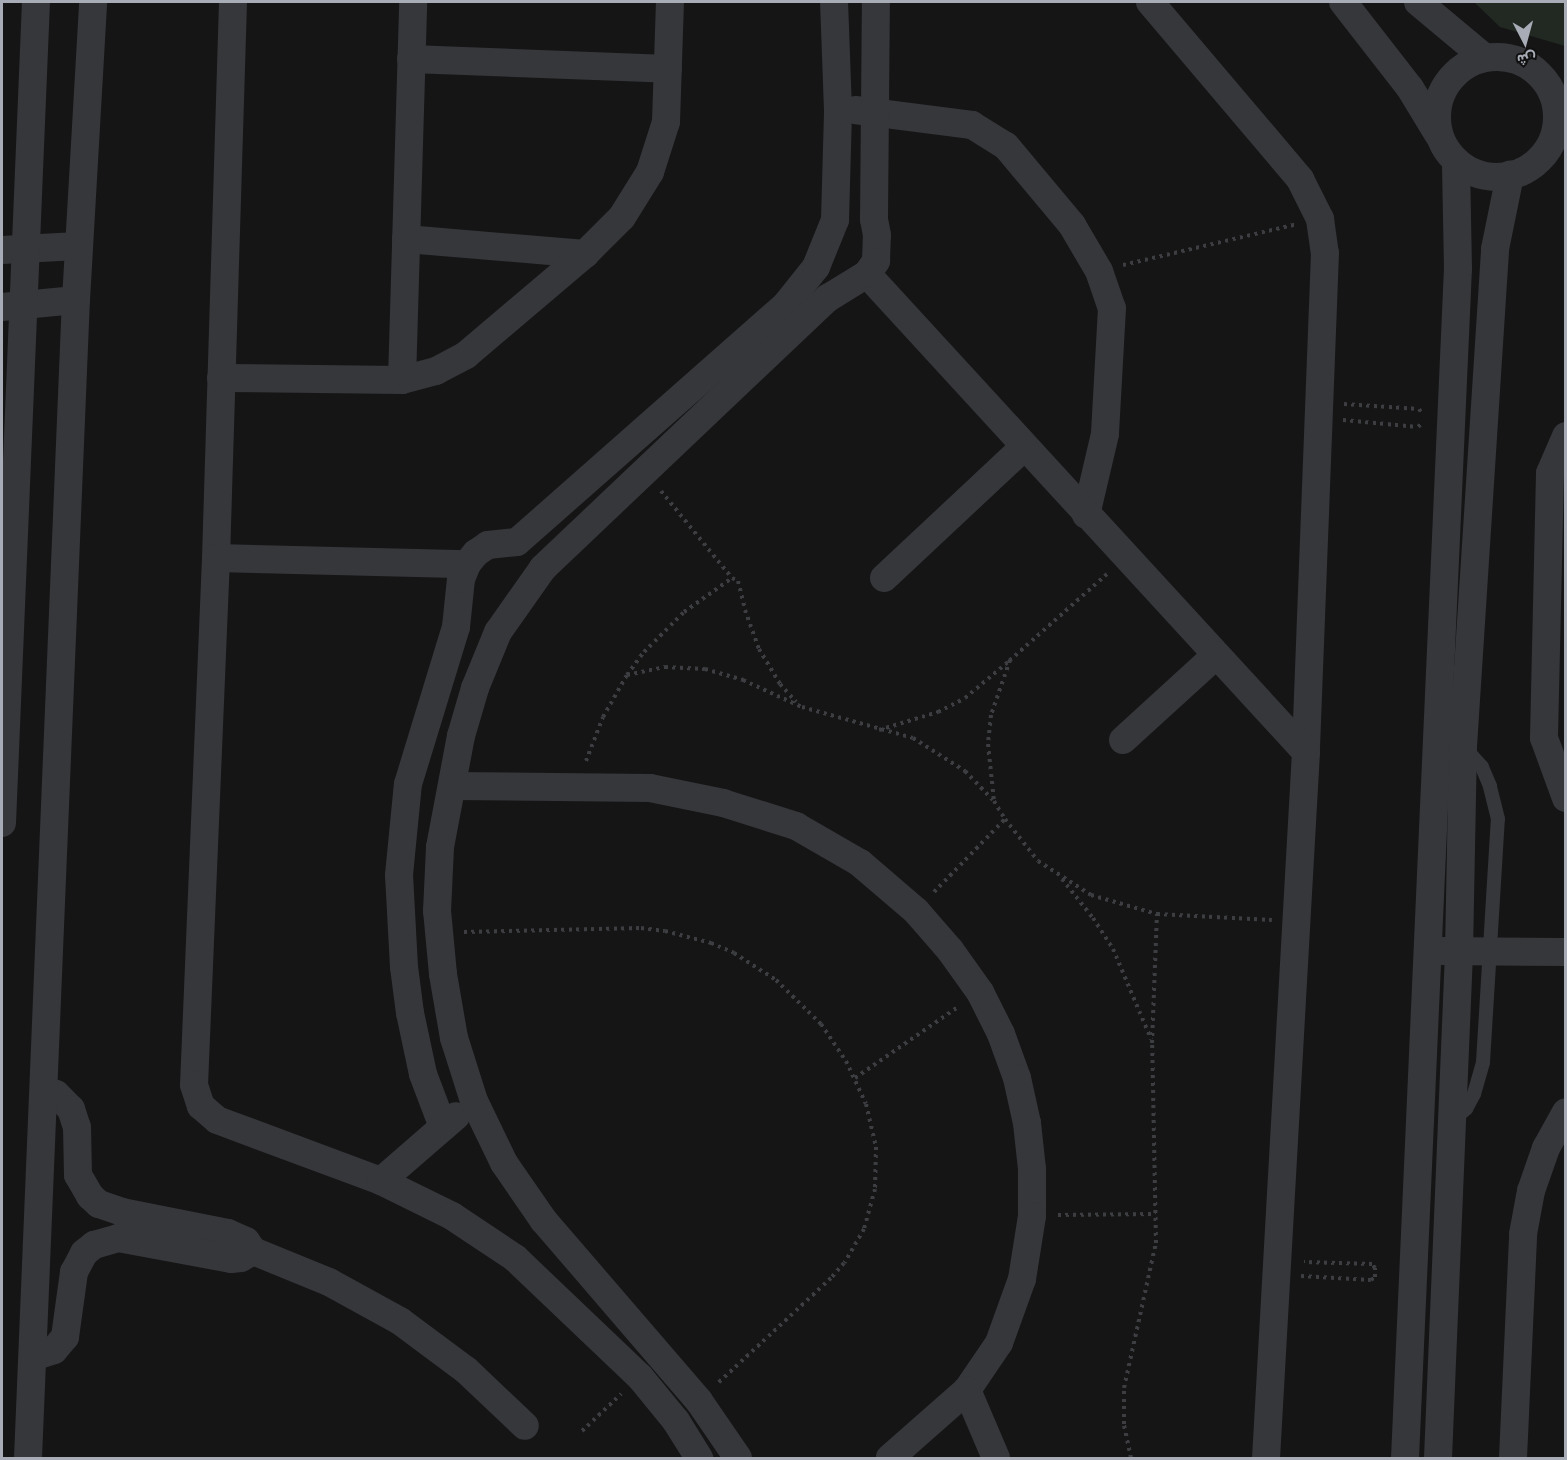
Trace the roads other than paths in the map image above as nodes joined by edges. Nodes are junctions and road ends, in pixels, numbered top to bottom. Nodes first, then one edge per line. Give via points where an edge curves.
1 (36, 2) edge
2 (93, 2) edge
3 (233, 2) edge
4 (413, 2) edge
5 (670, 2) edge
6 (834, 2) edge
7 (876, 2) edge
8 (1150, 2) edge
9 (1343, 2) edge
10 (1418, 2) edge
11 (1485, 58) junction
12 (411, 59) junction
13 (668, 69) junction
14 (1552, 76) edge
15 (838, 110) junction
16 (874, 111) junction
17 (1440, 137) junction
18 (1559, 138) edge
19 (1456, 161) junction
20 (1510, 175) junction
21 (874, 219) junction
22 (834, 220) junction
23 (406, 239) junction
24 (78, 246) junction
25 (13, 249) edge
26 (585, 254) junction
27 (867, 274) junction
28 (76, 300) junction
29 (12, 306) edge
30 (221, 378) junction
31 (402, 380) junction
32 (2, 409) edge
33 (17, 433) junction
34 (1566, 436) edge
35 (1024, 447) junction
36 (1086, 515) junction
37 (517, 542) junction
38 (216, 558) junction
39 (467, 564) junction
40 (543, 568) junction
41 (884, 578) dead end
42 (1216, 655) junction
43 (1123, 740) dead end
44 (1463, 746) junction
45 (1306, 752) junction
46 (452, 786) junction
47 (1566, 798) edge
48 (2, 823) edge
49 (1427, 950) junction
50 (1491, 950) junction
51 (1459, 952) junction
52 (1566, 952) edge
53 (44, 1091) junction
54 (474, 1101) junction
55 (1566, 1112) edge
56 (1450, 1122) junction
57 (443, 1127) junction
58 (381, 1181) junction
59 (253, 1251) junction
60 (33, 1357) junction
61 (967, 1390) junction
62 (525, 1426) dead end
63 (28, 1458) edge
64 (699, 1458) edge
65 (738, 1458) edge
66 (890, 1458) edge
67 (996, 1458) edge
68 (1266, 1458) edge
69 (1405, 1458) edge
70 (1438, 1458) edge
71 (1513, 1458) edge

1 - 25 street
2 - 24 street
3 - 30 street
4 - 12 street
5 - 13 street
6 - 15 street
7 - 16 street
8 - 45 street via 1300,179 1320,219 1325,253
9 - 17 street via 1410,88
10 - 11 street
11 - 14 street via 1513,59
11 - 17 street via 1459,71 1449,81 1438,108
12 - 13 street
12 - 23 street
13 - 26 street via 666,122 650,172 622,217
14 - 18 street
15 - 16 street
15 - 22 street
16 - 21 street
16 - 36 street via 972,125 1006,146 1072,225 1099,271 1112,308 1111,330 1105,434
17 - 19 street
18 - 20 street via 1536,163
19 - 20 street via 1481,175
19 - 49 street via 1458,269
20 - 44 street via 1495,249
21 - 22 street
21 - 27 street via 876,261
22 - 37 street via 816,267 785,306
23 - 26 street
23 - 31 street
24 - 25 street
24 - 28 street
25 - 29 street
26 - 31 street via 466,355 436,371
27 - 35 street
27 - 40 street via 828,298
28 - 29 street
28 - 53 street
29 - 33 street
30 - 31 street
30 - 38 street
32 - 33 street
33 - 48 street
34 - 47 street via 1550,472 1544,738
35 - 36 street
35 - 41 street
36 - 42 street
37 - 39 street via 488,545
37 - 40 street
38 - 39 street
38 - 58 street via 194,1085 201,1106 217,1120
39 - 57 street via 461,579 456,627 408,784 399,875 410,1013 423,1074
40 - 46 street via 498,632 469,707
42 - 43 street
42 - 45 street
44 - 50 lane via 1482,767 1498,819
44 - 51 street
45 - 68 street
46 - 54 street via 440,847 437,911 442,974 454,1038
46 - 61 street via 650,788 723,803 796,826 860,863 916,911 950,950 980,992 1001,1034 1022,1100 1032,1169 1032,1216 1022,1279 999,1343
49 - 51 street
49 - 69 street
50 - 51 street
50 - 52 street
50 - 56 lane via 1480,1078 1466,1108
51 - 56 street
53 - 59 street via 56,1095 72,1109 78,1175 99,1204 228,1233 246,1241
53 - 60 street
54 - 57 street
54 - 65 street via 504,1163 544,1221 699,1401
55 - 71 street via 1546,1148 1531,1191 1523,1234
56 - 70 street
57 - 58 street
58 - 64 street via 452,1216 515,1258 640,1377 676,1421
59 - 60 street via 231,1259 118,1238 94,1245 84,1253 74,1272 64,1337 54,1350
59 - 62 street via 329,1282 400,1321 466,1370
60 - 63 street
61 - 66 street
61 - 67 street

